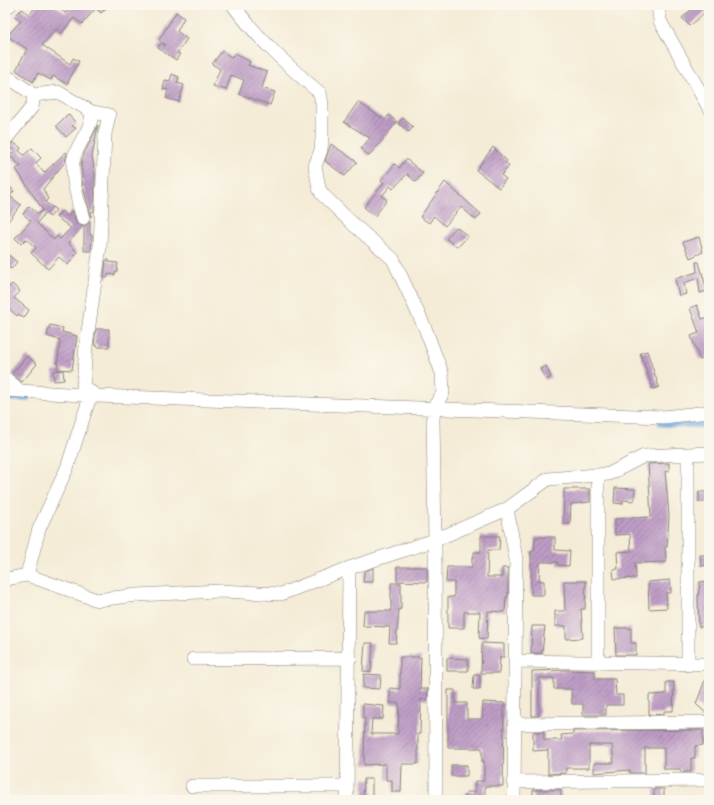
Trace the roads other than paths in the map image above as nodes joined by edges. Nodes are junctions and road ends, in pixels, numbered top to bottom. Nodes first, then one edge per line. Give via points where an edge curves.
1 (10, 5) edge
2 (233, 5) edge
3 (658, 5) edge
4 (5, 8) edge
5 (5, 75) edge
6 (34, 95) junction
7 (709, 108) edge
8 (92, 112) junction
9 (5, 140) edge
10 (83, 218) dead end
11 (5, 378) edge
12 (5, 390) edge
13 (19, 390) junction
14 (93, 398) junction
15 (709, 412) edge
16 (433, 414) junction
17 (709, 453) edge
18 (688, 454) junction
19 (598, 476) junction
20 (507, 509) junction
21 (435, 540) junction
22 (349, 568) junction
23 (27, 575) junction
24 (5, 582) edge
25 (350, 658) junction
26 (193, 659) dead end
27 (515, 661) junction
28 (598, 662) junction
29 (709, 664) edge
30 (688, 665) junction
31 (709, 722) edge
32 (514, 724) junction
33 (709, 780) edge
34 (513, 782) junction
35 (192, 786) dead end
36 (347, 786) junction
37 (347, 800) edge
38 (436, 800) edge
39 (514, 800) edge

1 - 4 street
2 - 16 street via 247,24 284,63 320,93 322,138 315,166 322,194 393,259 425,328 442,373 443,393
3 - 7 street via 660,21
5 - 6 street
6 - 8 street via 58,92
6 - 9 street via 32,107
8 - 10 street via 92,121 74,158 78,204
8 - 14 street via 109,115 105,134 100,246 83,387
11 - 13 street
12 - 13 street
13 - 14 street
14 - 16 street
14 - 23 street via 67,468 39,529
15 - 16 street via 663,417
16 - 21 street
17 - 18 street
18 - 19 street via 644,456 609,474
18 - 30 street
19 - 20 street via 548,479
19 - 28 street
20 - 21 street
20 - 27 street via 516,559
21 - 22 street
21 - 38 street
22 - 23 street via 281,594 220,591 137,595 97,600
22 - 25 street
23 - 24 street via 7,579
25 - 26 street
25 - 36 street
27 - 28 street
27 - 32 street
28 - 30 street
29 - 30 street
31 - 32 street
32 - 34 street
33 - 34 street
34 - 39 street
35 - 36 street
36 - 37 street

